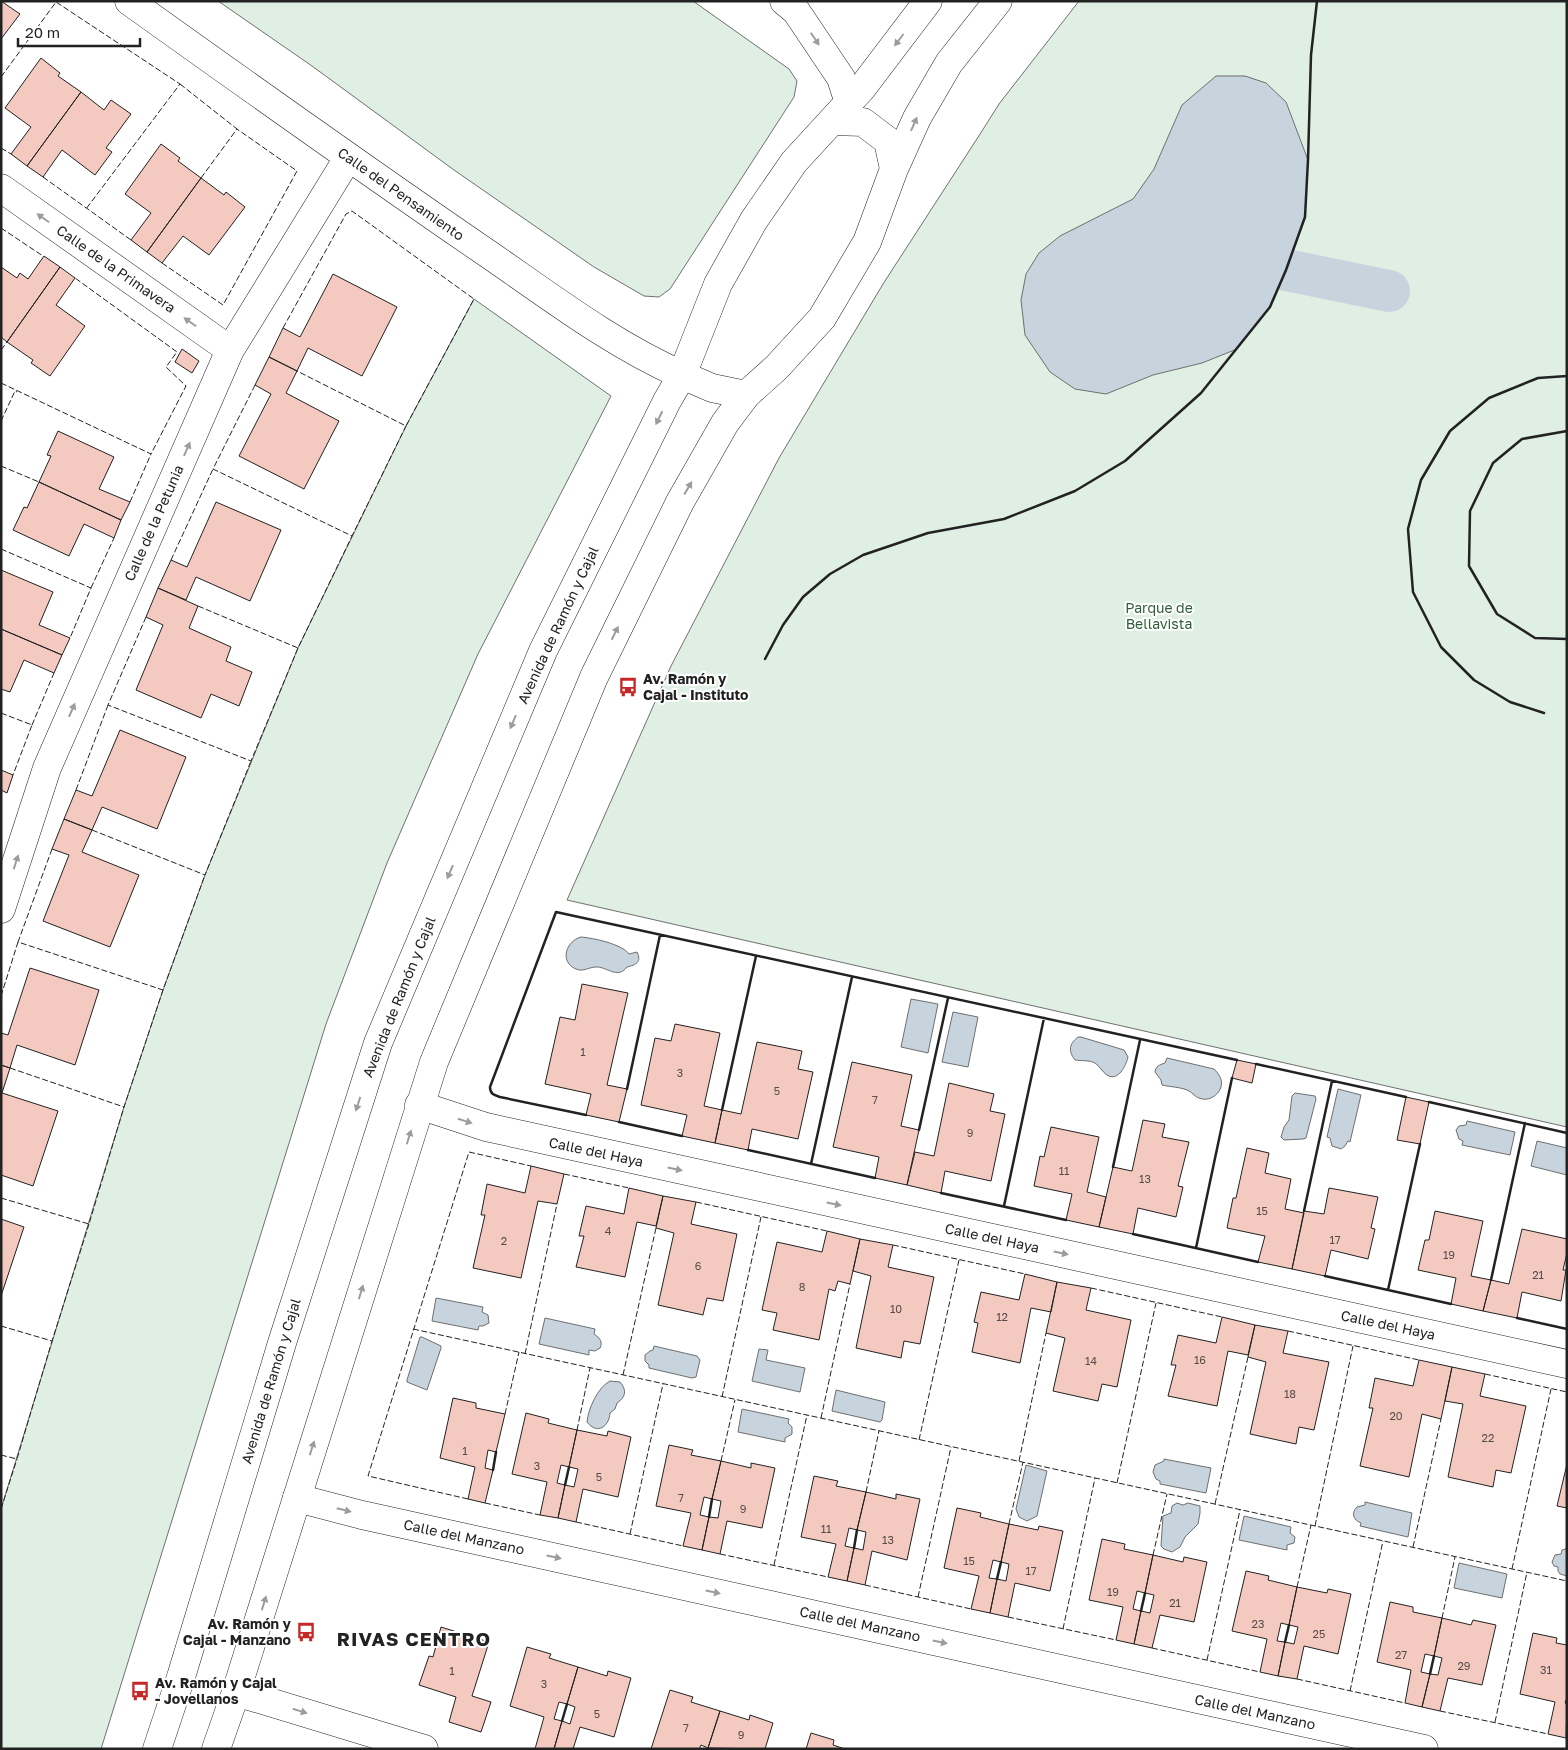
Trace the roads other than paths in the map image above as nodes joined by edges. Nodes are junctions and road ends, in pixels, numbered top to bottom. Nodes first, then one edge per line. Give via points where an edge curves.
1 (129, 1) edge
2 (784, 1) edge
3 (928, 1) edge
4 (998, 1) edge
5 (840, 112) junction
6 (348, 158) junction
7 (894, 169) junction
8 (1, 188) edge
9 (230, 350) junction
10 (682, 375) junction
11 (746, 395) junction
12 (1, 909) edge
13 (419, 1105) junction
14 (1567, 1364) edge
15 (297, 1498) junction
16 (236, 1692) junction
17 (157, 1749) edge
18 (216, 1749) edge
19 (424, 1749) edge
20 (1424, 1749) edge

1 - 6 street, Calle del Pensamiento
2 -> 5 street via 796,11 841,78
3 -> 5 street
7 -> 4 street via 917,118 949,64
5 - 7 street via 863,122 888,141
5 - 10 street, Avenida de Ramón y Cajal via 794,162 754,220 718,284
6 - 9 street, Calle de la Petunia
6 - 10 street, Calle del Pensamiento via 571,311 649,360
7 - 11 street via 867,242 822,318
9 -> 8 street, Calle de la Primavera
12 -> 9 street, Calle de la Petunia via 46,768
10 - 11 street, Calle del Pensamiento via 712,388
10 -> 17 street, Avenida de Ramón y Cajal via 544,651 378,1043
13 -> 11 street via 594,677 680,502 725,423
13 -> 14 street, Calle del Haya via 486,1127
15 -> 13 street
16 -> 15 street
15 -> 20 street, Calle del Manzano
16 - 18 street
16 -> 19 street

